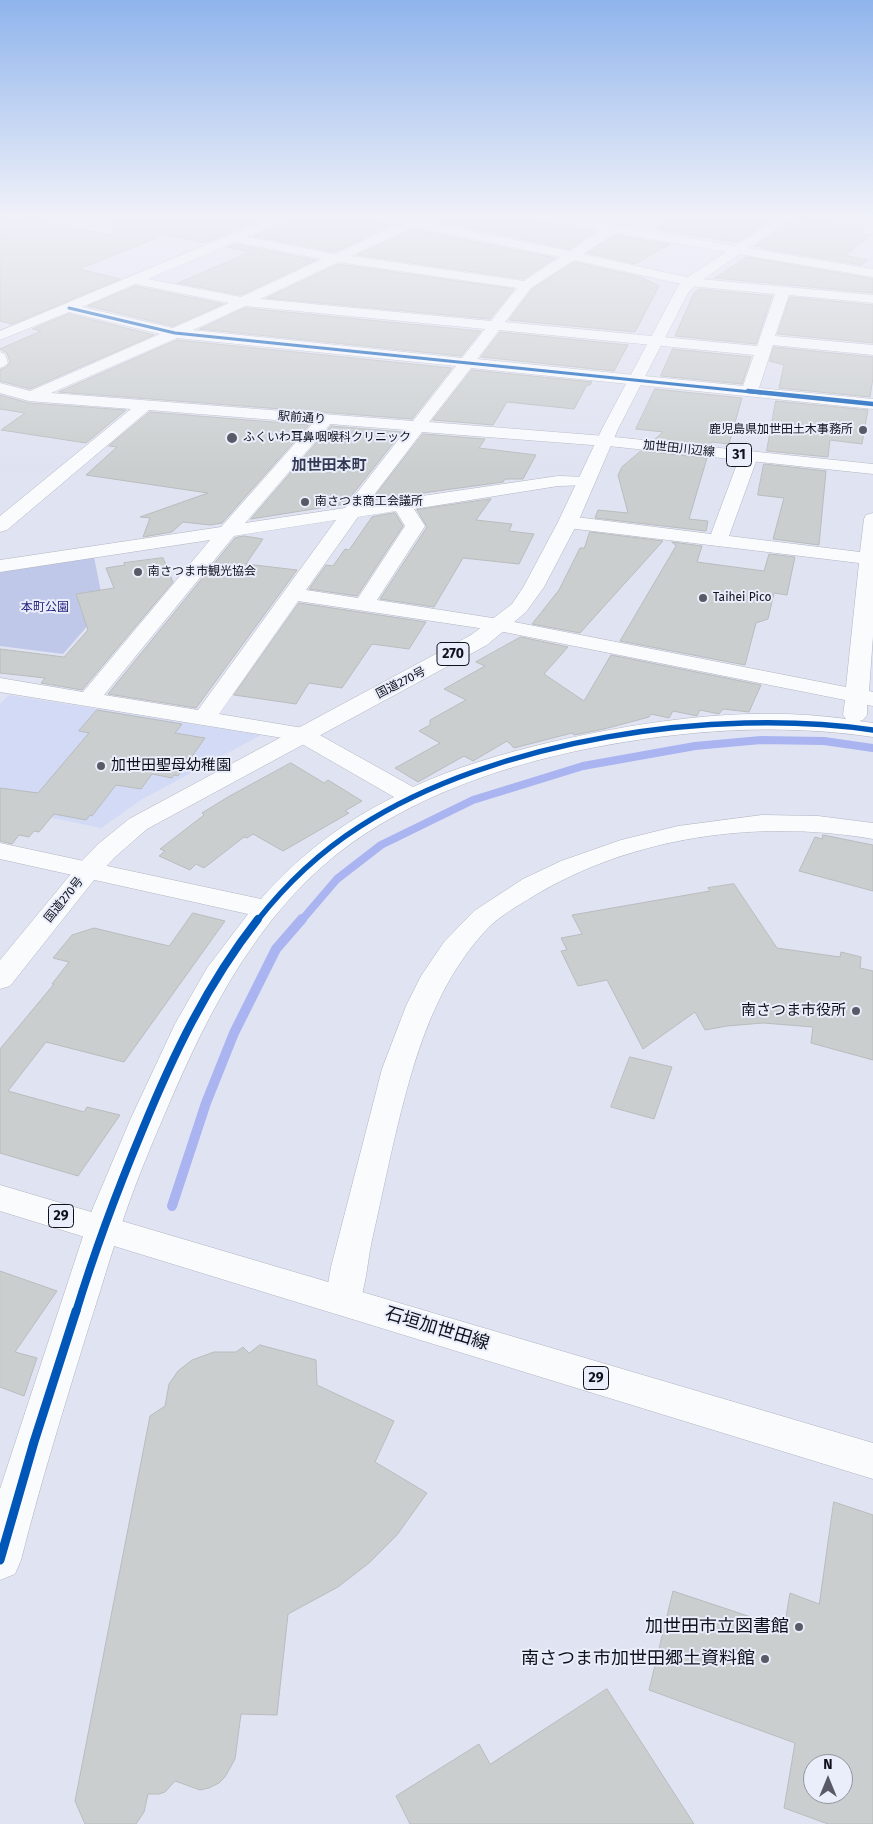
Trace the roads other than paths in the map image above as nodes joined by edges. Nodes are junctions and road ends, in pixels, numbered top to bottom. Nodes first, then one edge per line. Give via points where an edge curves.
1 (83, 302) edge
2 (238, 302) edge
3 (252, 302) edge
4 (512, 302) edge
5 (676, 302) edge
6 (780, 302) edge
7 (69, 308) junction
8 (494, 325) junction
9 (175, 333) junction
10 (0, 336) edge
11 (657, 341) junction
12 (765, 346) junction
13 (873, 350) edge
14 (0, 357) edge
15 (465, 363) junction
16 (0, 364) edge
17 (637, 380) junction
18 (0, 388) edge
19 (750, 392) junction
20 (30, 396) junction
21 (873, 404) edge
22 (0, 406) edge
23 (144, 406) junction
24 (326, 420) junction
25 (420, 426) junction
26 (605, 442) junction
27 (749, 456) junction
28 (873, 469) edge
29 (585, 482) junction
30 (402, 505) junction
31 (351, 513) junction
32 (873, 519) edge
33 (2, 522) edge
34 (568, 522) junction
35 (226, 533) junction
36 (718, 540) junction
37 (871, 559) edge
38 (0, 566) edge
39 (293, 594) junction
40 (364, 605) junction
41 (499, 625) junction
42 (869, 626) edge
43 (0, 686) edge
44 (865, 698) edge
45 (88, 700) junction
46 (203, 719) junction
47 (863, 728) edge
48 (301, 734) junction
49 (412, 797) junction
50 (873, 831) edge
51 (0, 851) edge
52 (89, 870) junction
53 (266, 909) junction
54 (2, 974) edge
55 (0, 1198) edge
56 (112, 1232) junction
57 (332, 1297) junction
58 (873, 1461) edge
59 (0, 1560) edge

1 - 7 main road
2 - 9 main road
3 - 8 main road
4 - 8 main road
5 - 11 main road, 国道270号 / 270
6 - 12 main road
7 - 9 main road
7 - 10 main road
8 - 11 main road
8 - 15 main road
9 - 15 main road
9 - 20 main road
11 - 12 main road
11 - 17 main road, 国道270号 / 270
12 - 13 main road
12 - 19 main road
14 - 16 main road
15 - 17 main road
15 - 25 main road
17 - 19 main road
17 - 26 main road, 国道270号 / 270
18 - 20 main road, 駅前通り
19 - 21 main road
20 - 22 main road
20 - 23 main road, 駅前通り
23 - 24 main road, 駅前通り
23 - 33 main road
24 - 25 main road, 駅前通り
24 - 35 main road
25 - 26 main road, 駅前通り
25 - 31 main road
26 - 27 main road, 加世田川辺線 / 31
26 - 29 main road, 国道270号 / 270
27 - 28 main road, 加世田川辺線 / 31
27 - 36 main road
29 - 30 main road via 558,482
29 - 34 main road, 国道270号 / 270
30 - 31 main road
30 - 40 main road via 415,526
31 - 35 main road
31 - 39 main road
32 - 37 main road
34 - 36 main road
34 - 41 main road, 国道270号 / 270 via 534,587 519,608
35 - 38 main road
35 - 45 main road
36 - 37 main road
37 - 42 main road
39 - 40 main road
39 - 46 main road
40 - 41 main road
41 - 44 main road
41 - 48 main road, 国道270号 / 270 via 429,668
42 - 44 main road
43 - 45 main road
44 - 47 main road
45 - 46 main road
46 - 48 main road
47 - 49 main road via 720,722 657,730 538,753
48 - 49 main road
48 - 52 main road, 国道270号 / 270 via 138,824
49 - 53 main road via 327,849
50 - 57 main road via 821,823 721,827 682,833 627,846 572,866 508,899 478,922 455,948 425,996 406,1037 359,1223
51 - 52 main road
52 - 53 main road
52 - 54 main road, 国道270号 / 270
53 - 56 main road via 206,993 158,1094
55 - 56 main road, 石垣加世田線 / 29
56 - 57 main road, 石垣加世田線 / 29
56 - 59 main road via 20,1485
57 - 58 main road, 石垣加世田線 / 29

